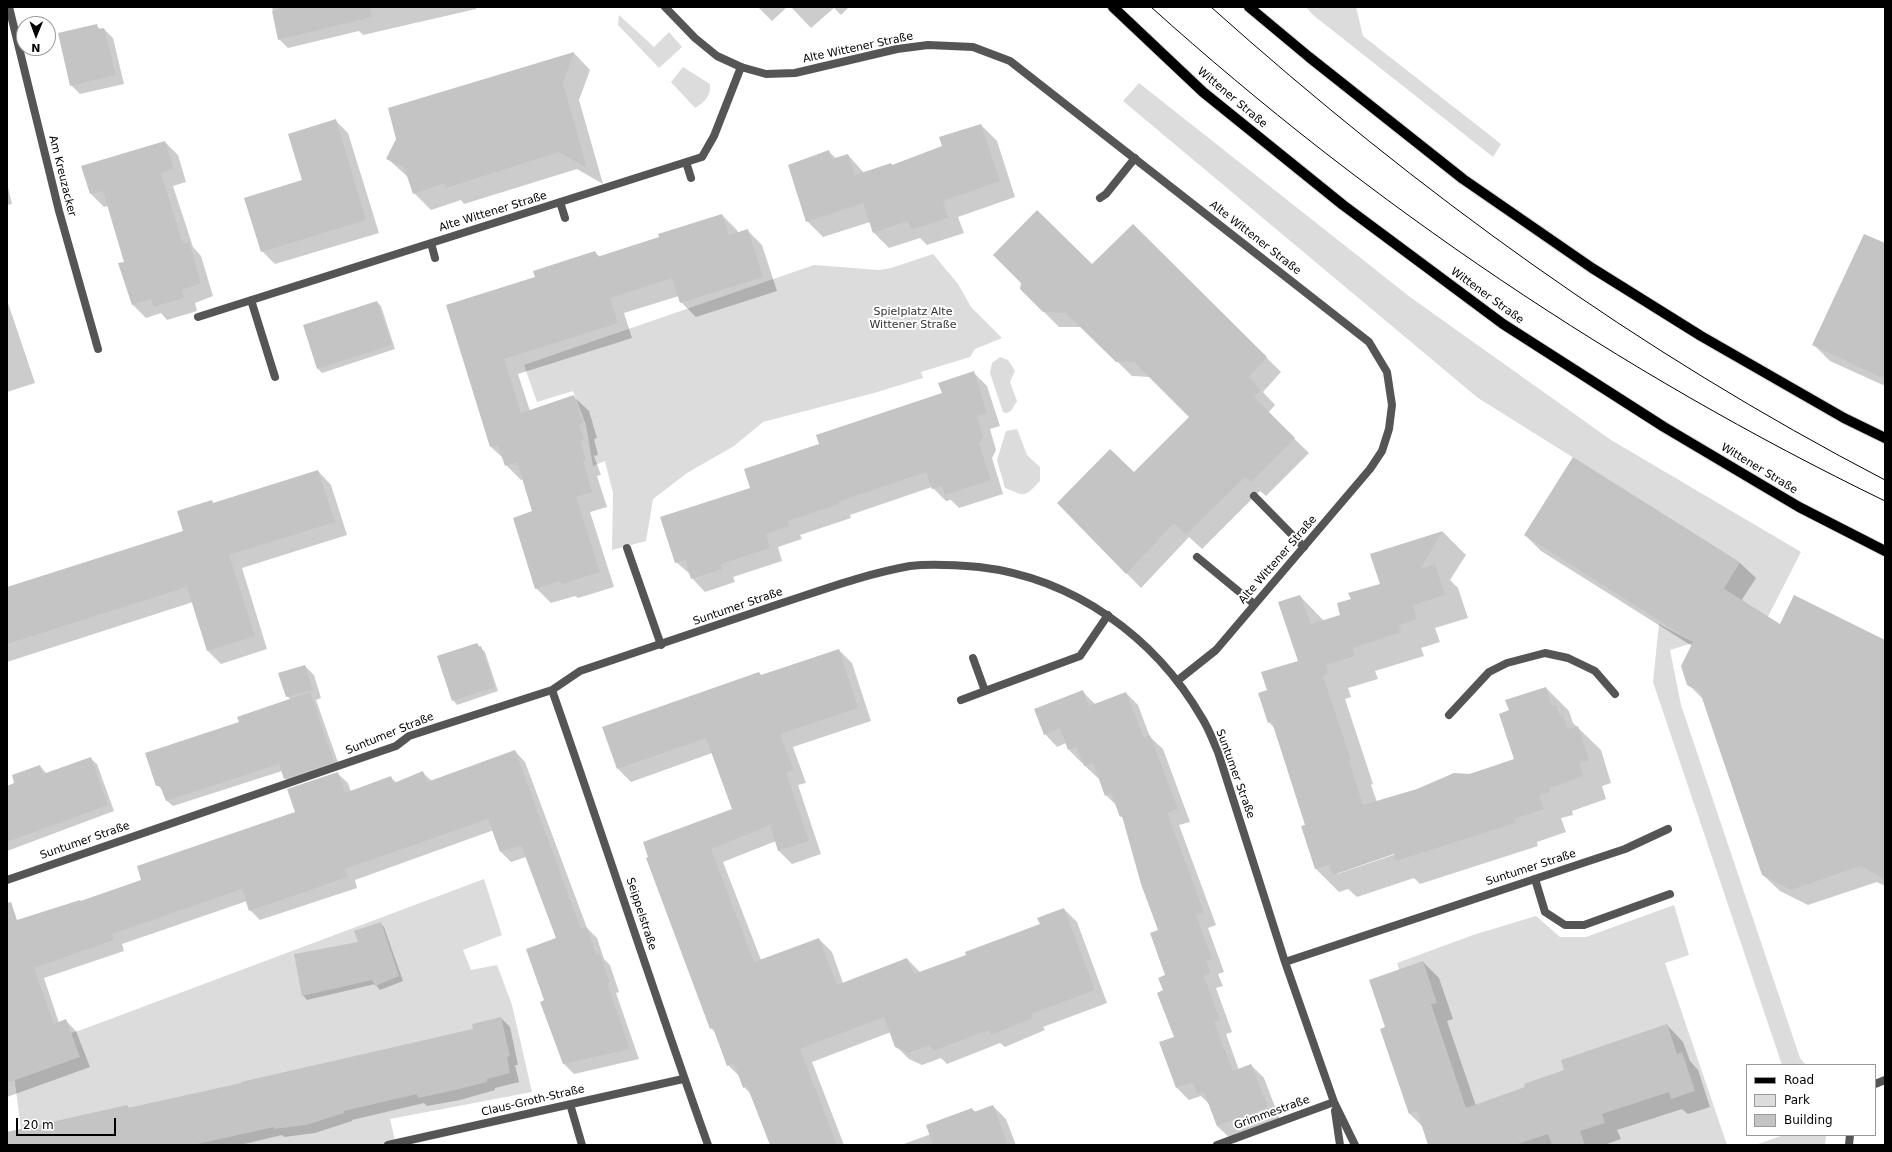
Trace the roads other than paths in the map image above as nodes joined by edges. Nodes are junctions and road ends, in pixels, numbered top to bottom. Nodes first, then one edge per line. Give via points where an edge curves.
1 (9, 7) edge
2 (665, 7) edge
3 (1113, 7) edge
4 (1249, 7) edge
5 (741, 67) junction
6 (1135, 158) junction
7 (686, 162) junction
8 (691, 178) dead end
9 (1100, 198) dead end
10 (560, 202) junction
11 (565, 218) dead end
12 (431, 243) junction
13 (436, 258) dead end
14 (251, 300) junction
15 (198, 317) dead end
16 (98, 349) dead end
17 (275, 377) dead end
18 (1885, 438) edge
19 (1254, 496) dead end
20 (1304, 547) junction
21 (627, 548) dead end
22 (1885, 551) edge
23 (1197, 557) dead end
24 (1254, 604) junction
25 (1108, 615) junction
26 (661, 644) junction
27 (973, 658) dead end
28 (1177, 681) junction
29 (552, 690) junction
30 (985, 691) junction
31 (1615, 694) dead end
32 (962, 700) dead end
33 (1450, 715) dead end
34 (1668, 829) dead end
35 (1535, 879) junction
36 (7, 880) edge
37 (1670, 894) dead end
38 (1285, 962) junction
39 (683, 1079) junction
40 (1334, 1102) junction
41 (570, 1104) junction
42 (388, 1145) edge
43 (582, 1145) edge
44 (708, 1145) edge
45 (1217, 1145) edge
46 (1340, 1145) edge
47 (1355, 1145) edge

1 - 16 street, Am Kreuzacker via 61,218
2 - 5 street, Alte Wittener Straße via 695,38 718,56
3 - 22 main road, Wittener Straße via 1203,92 1336,200 1504,324 1671,431 1799,507
4 - 18 main road via 1463,179 1592,268 1701,336 1837,414
5 - 6 street, Alte Wittener Straße via 766,74 795,73 928,44 973,47 1010,61
5 - 7 street, Alte Wittener Straße via 714,136 702,157
6 - 9 street
6 - 20 street, Alte Wittener Straße via 1369,342 1387,372 1392,405 1389,429 1382,451 1370,469
7 - 8 street
7 - 10 street, Alte Wittener Straße
10 - 11 street
10 - 12 street, Alte Wittener Straße
12 - 13 street
12 - 14 street, Alte Wittener Straße
14 - 15 street, Alte Wittener Straße
14 - 17 street
19 - 20 street
20 - 24 street, Alte Wittener Straße
21 - 26 street
23 - 24 street
24 - 28 street, Alte Wittener Straße via 1216,650
25 - 26 street, Suntumer Straße via 1078,597 1029,577 996,569 956,565 911,566 852,580
25 - 28 street, Suntumer Straße via 1150,650
25 - 30 street via 1080,656
26 - 29 street, Suntumer Straße via 580,671
27 - 30 street
28 - 38 street, Suntumer Straße via 1203,719 1218,752
29 - 36 street, Suntumer Straße via 410,736 396,746
29 - 39 street, Seippelstraße via 607,846
30 - 32 street
31 - 33 street via 1594,671 1568,658 1545,653 1507,663 1489,672
34 - 35 street, Suntumer Straße via 1625,849
35 - 37 street via 1545,912 1566,925 1584,925
35 - 38 street, Suntumer Straße
38 - 40 street, Suntumer Straße
39 - 41 street, Claus-Groth-Straße
39 - 44 street, Seippelstraße
40 - 45 street, Grimmestraße
40 - 46 street, Suntumer Straße
40 - 47 street, Suntumer Straße
41 - 42 street, Claus-Groth-Straße
41 - 43 street

